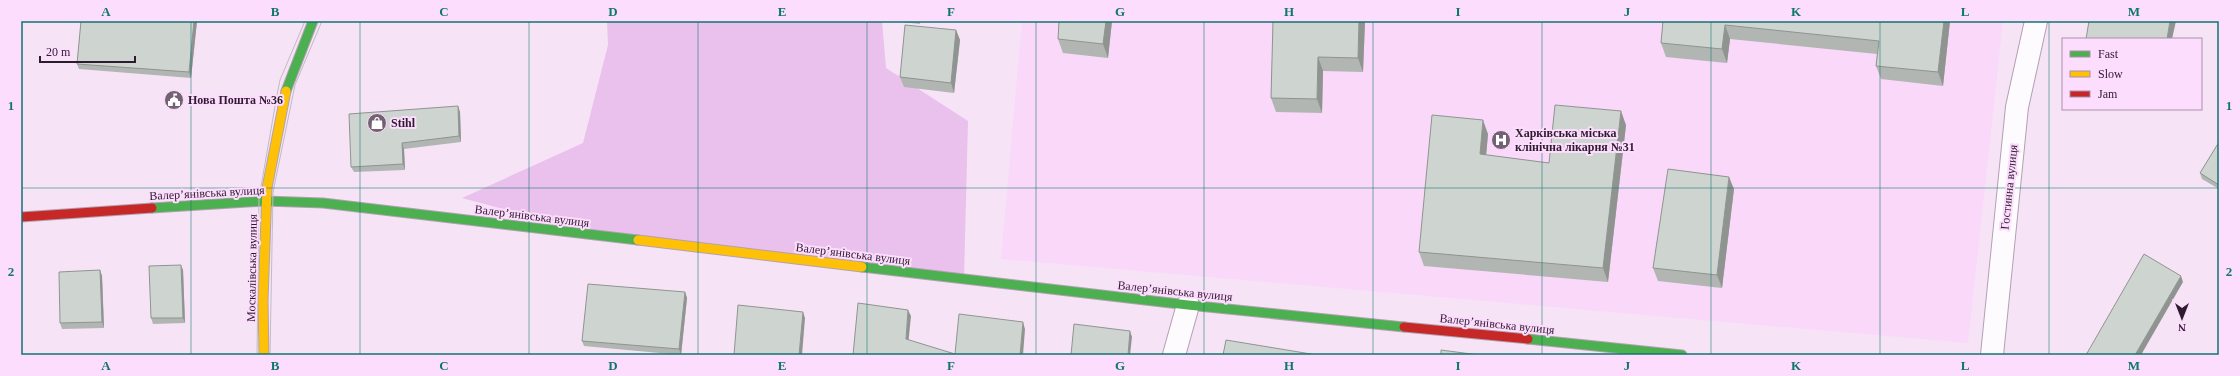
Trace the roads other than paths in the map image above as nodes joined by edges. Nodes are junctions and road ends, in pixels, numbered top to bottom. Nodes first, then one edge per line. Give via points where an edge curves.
1 (313, 21) edge
2 (2036, 21) edge
3 (265, 201) junction
4 (21, 217) edge
5 (1188, 305) junction
6 (264, 355) edge
7 (1174, 355) edge
8 (1682, 355) edge
9 (1992, 355) edge

1 - 3 street, Москалівська вулиця via 288,82
2 - 9 street, Гостинна вулиця via 2017,107
3 - 4 street, Валер’янівська вулиця
3 - 5 street, Валер’янівська вулиця via 323,203
3 - 6 street, Москалівська вулиця
5 - 7 street
5 - 8 street, Валер’янівська вулиця

